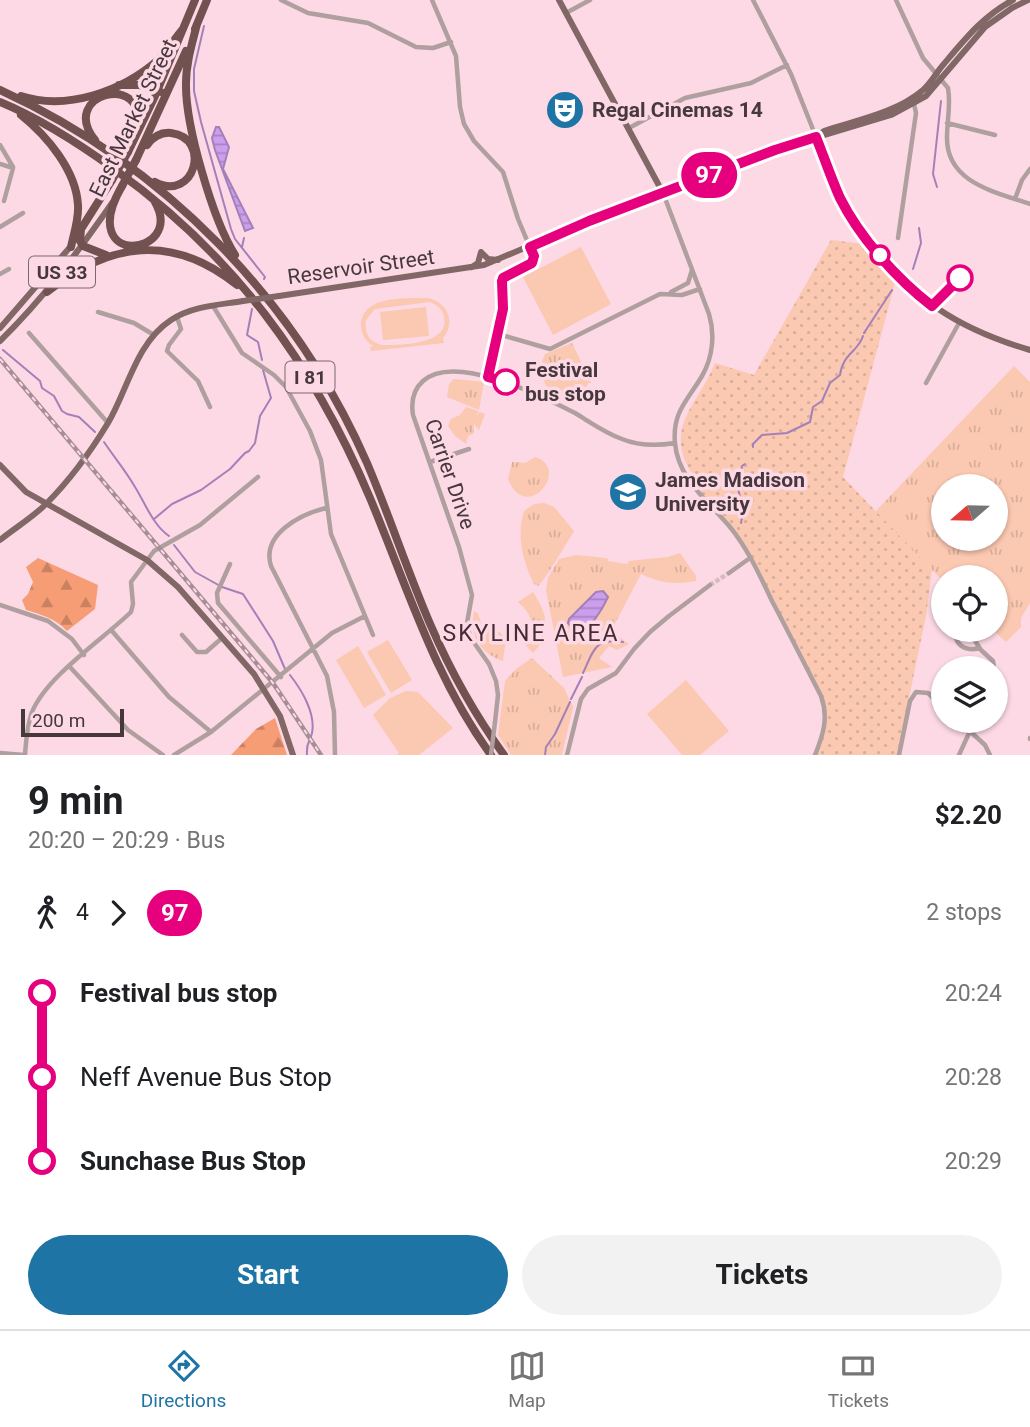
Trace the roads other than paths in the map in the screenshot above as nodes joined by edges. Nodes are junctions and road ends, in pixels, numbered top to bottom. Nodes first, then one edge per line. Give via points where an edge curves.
1 (195, 0) edge
2 (206, 0) edge
3 (281, 0) edge
4 (432, 0) edge
5 (559, 0) edge
6 (590, 0) edge
7 (752, 0) edge
8 (896, 0) edge
9 (1013, 0) edge
10 (1028, 0) edge
11 (566, 13) junction
12 (197, 24) junction
13 (182, 30) junction
14 (451, 42) junction
15 (787, 65) junction
16 (936, 74) junction
17 (942, 79) junction
18 (116, 85) junction
19 (0, 89) edge
20 (158, 91) junction
21 (167, 95) junction
22 (0, 103) edge
23 (914, 104) junction
24 (947, 123) junction
25 (629, 128) junction
26 (137, 134) junction
27 (995, 135) dead end
28 (816, 137) junction
29 (0, 145) edge
30 (102, 146) junction
31 (138, 156) junction
32 (0, 164) edge
33 (13, 168) junction
34 (1030, 169) edge
35 (140, 174) junction
36 (663, 193) junction
37 (149, 195) junction
38 (1015, 199) junction
39 (4, 201) dead end
40 (112, 203) junction
41 (1030, 204) edge
42 (23, 213) dead end
43 (0, 227) edge
44 (81, 229) junction
45 (898, 238) dead end
46 (83, 246) junction
47 (71, 247) junction
48 (530, 247) junction
49 (108, 255) junction
50 (503, 258) junction
51 (9, 269) dead end
52 (467, 270) junction
53 (692, 270) junction
54 (0, 274) edge
55 (960, 278) dead end
56 (258, 285) junction
57 (700, 289) junction
58 (47, 292) junction
59 (667, 293) junction
60 (246, 297) junction
61 (222, 304) junction
62 (213, 306) junction
63 (932, 306) junction
64 (98, 312) dead end
65 (218, 315) junction
66 (177, 317) junction
67 (959, 323) junction
68 (0, 328) edge
69 (29, 332) dead end
70 (498, 334) junction
71 (154, 335) junction
72 (3, 339) edge
73 (1030, 349) edge
74 (488, 377) junction
75 (926, 383) dead end
76 (210, 407) dead end
77 (108, 423) junction
78 (675, 443) junction
79 (469, 449) dead end
80 (430, 462) junction
81 (0, 465) edge
82 (258, 477) dead end
83 (46, 504) junction
84 (327, 508) junction
85 (0, 540) edge
86 (750, 558) junction
87 (147, 560) junction
88 (230, 564) dead end
89 (729, 573) tunnel mouth
90 (710, 585) tunnel mouth
91 (0, 605) edge
92 (365, 616) junction
93 (111, 631) junction
94 (182, 635) dead end
95 (373, 635) dead end
96 (222, 638) junction
97 (958, 642) edge
98 (975, 642) edge
99 (314, 648) junction
100 (979, 648) junction
101 (84, 655) junction
102 (988, 656) edge
103 (70, 667) junction
104 (281, 677) junction
105 (264, 690) junction
106 (931, 696) edge
107 (211, 732) junction
108 (967, 733) edge
109 (973, 733) edge
110 (0, 753) edge
111 (25, 755) edge
112 (163, 755) edge
113 (174, 755) edge
114 (293, 755) edge
115 (335, 755) edge
116 (491, 755) edge
117 (504, 755) edge
118 (567, 755) edge
119 (815, 755) edge
120 (899, 755) edge
121 (959, 755) edge
122 (990, 755) edge

1 - 13 highway, East Market Street / US 33
2 - 12 highway, East Market Street / US 33
3 - 14 street via 308,13 368,23 416,47
4 - 14 street
5 - 11 main road
6 - 11 street
7 - 15 street
8 - 16 street via 920,53
9 - 16 main road, Reservoir Street via 976,26
10 - 17 main road, Reservoir Street via 985,27
11 - 25 main road
12 - 21 highway, East Market Street / US 33
12 - 56 highway via 186,78 190,124 221,228
13 - 18 highway via 152,64
13 - 20 highway, East Market Street / US 33
14 - 48 street via 464,124 503,172
15 - 25 street via 751,83 685,98
15 - 28 street
16 - 17 street
16 - 28 main road, Reservoir Street via 921,92 900,105
17 - 23 main road, Reservoir Street
17 - 24 street via 949,93
18 - 19 highway via 85,98 56,102
18 - 20 highway
19 - 30 highway, I 81
20 - 21 highway
20 - 26 highway, East Market Street / US 33
21 - 31 highway, East Market Street / US 33
22 - 37 highway, I 81 via 68,138
22 - 47 highway via 35,128 71,175 79,206
23 - 28 main road, Reservoir Street
23 - 45 street
24 - 27 street
24 - 38 street via 948,150 960,172 980,187
25 - 36 main road
26 - 30 highway via 139,116 134,104 122,95 105,94 91,104 86,121
26 - 44 highway, East Market Street / US 33, bridge
28 - 36 main road, Reservoir Street
28 - 63 main road via 849,212 887,264
29 - 33 street
30 - 35 highway, I 81
31 - 35 highway via 152,139 174,134 189,143 195,160 190,176 178,184 163,186
31 - 40 highway, East Market Street / US 33, bridge
32 - 33 street
33 - 39 street
34 - 38 street
35 - 56 highway, I 81 via 201,226
36 - 48 main road, Reservoir Street
36 - 53 street
37 - 40 highway via 159,210 161,224 144,244 129,246 112,233 108,219
37 - 60 highway, I 81 via 215,254
38 - 41 street
40 - 46 main road, East Market Street / US 33
42 - 43 street
44 - 46 highway
44 - 47 main road, East Market Street / US 33
46 - 49 highway
46 - 58 main road, East Market Street / US 33
47 - 68 main road, East Market Street / US 33
48 - 50 main road, Reservoir Street
48 - 70 street via 532,263 503,278
49 - 58 highway via 71,273
49 - 60 highway via 158,250 191,257 221,272
50 - 52 main road, Reservoir Street
50 - 52 main road via 491,260 481,252 478,262
51 - 54 street
52 - 60 main road, Reservoir Street, bridge
53 - 57 street
53 - 59 street via 687,284
55 - 63 street
56 - 117 highway, I 81 via 334,396 372,475 441,648
57 - 59 street via 682,295
57 - 78 street via 712,323 712,350 704,374 679,412
58 - 72 main road, East Market Street / US 33
59 - 70 street via 550,349
60 - 61 main road, Reservoir Street
60 - 116 highway, I 81 via 296,356 331,415 371,500 434,657
61 - 62 main road, Reservoir Street
61 - 65 street
62 - 65 street
62 - 66 main road, Reservoir Street
63 - 67 main road
64 - 71 street via 134,323
65 - 84 street via 242,354 280,380 302,413 320,454
66 - 71 main road, Reservoir Street
66 - 76 street via 181,329 167,351 198,381
67 - 73 main road
67 - 75 street
69 - 77 street
70 - 74 street
71 - 77 main road, Reservoir Street
74 - 78 street, Carrier Drive via 557,404 625,440 649,445
74 - 80 street, Carrier Drive via 442,372 426,378 417,388 413,412
77 - 83 main road, Reservoir Street
78 - 86 street via 683,472
79 - 80 street
80 - 116 street, Carrier Drive, bridge via 472,595 469,635 496,681
81 - 83 main road via 18,486
82 - 87 street via 200,525 159,547
83 - 85 main road, Reservoir Street
83 - 87 main road
84 - 92 street via 334,541
84 - 99 street via 303,516 285,529 272,543 269,555
86 - 89 street
86 - 119 street via 823,702 825,728
87 - 93 street via 131,582 131,612
87 - 96 main road via 178,587
88 - 104 street via 218,603
90 - 118 street via 650,632 618,672 588,689 581,699
91 - 101 street via 48,621
92 - 95 street
92 - 99 street
93 - 101 street
93 - 107 street via 169,697
94 - 96 street via 197,652 206,652
96 - 105 main road
97 - 100 street
98 - 100 street
99 - 104 street
99 - 115 street via 327,674
100 - 102 street
101 - 103 street
103 - 111 street via 32,712
103 - 112 street via 128,730
104 - 105 street
105 - 107 street
105 - 114 main road via 284,725
106 - 120 street via 916,692 910,701
107 - 113 street
108 - 121 street
109 - 122 street
110 - 111 street

